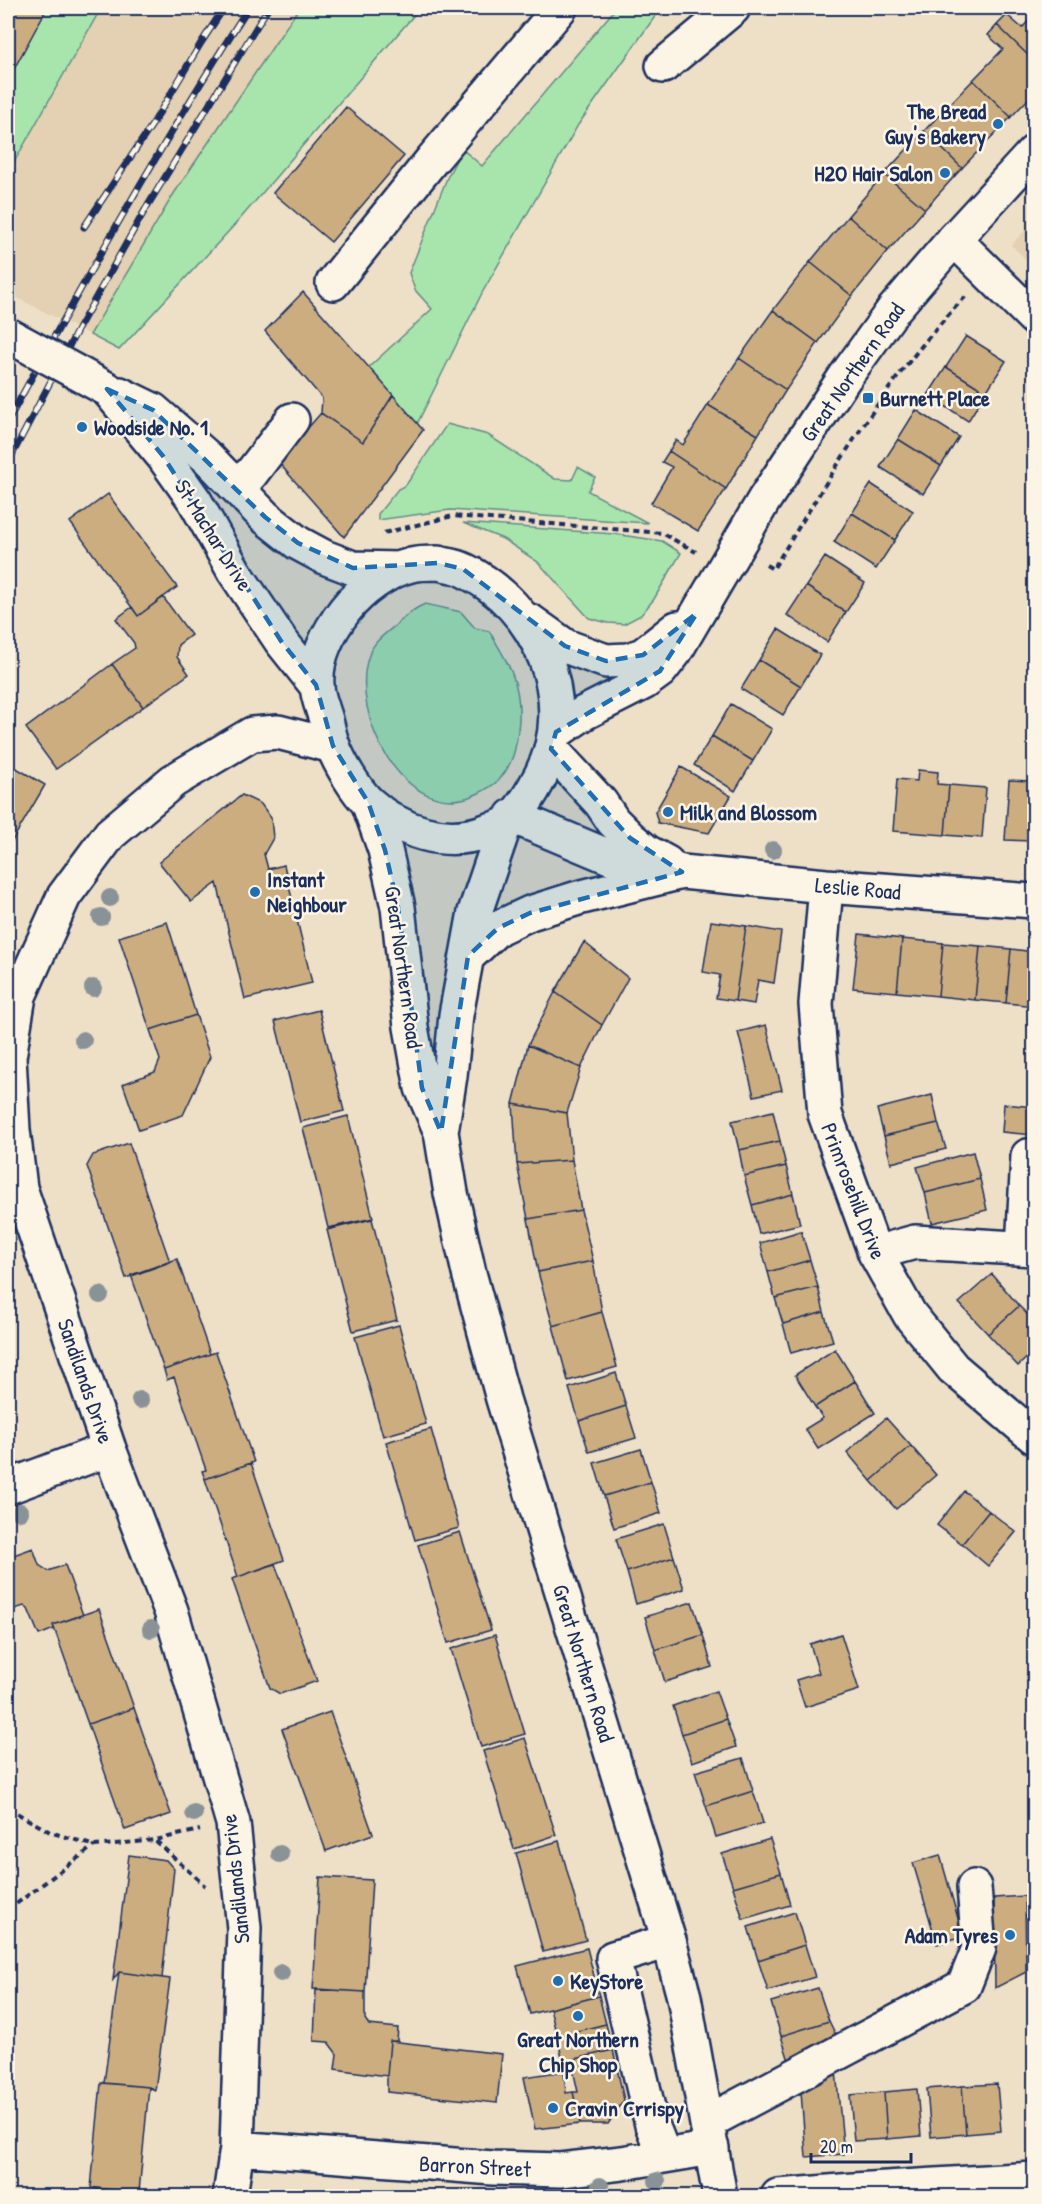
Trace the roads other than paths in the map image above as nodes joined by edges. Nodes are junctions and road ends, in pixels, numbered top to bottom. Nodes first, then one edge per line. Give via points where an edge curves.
1 (561, 8) edge
2 (733, 8) edge
3 (663, 66) dead end
4 (1035, 152) edge
5 (954, 239) junction
6 (333, 283) dead end
7 (1035, 318) edge
8 (8, 335) edge
9 (107, 389) junction
10 (292, 420) dead end
11 (233, 484) junction
12 (399, 569) junction
13 (697, 613) junction
14 (521, 615) junction
15 (316, 685) junction
16 (554, 741) junction
17 (333, 746) junction
18 (368, 802) junction
19 (509, 820) junction
20 (682, 872) junction
21 (826, 886) junction
22 (1035, 901) edge
23 (468, 956) junction
24 (441, 1132) junction
25 (1035, 1156) edge
26 (1029, 1248) edge
27 (875, 1253) junction
28 (1035, 1437) edge
29 (109, 1449) junction
30 (8, 1487) edge
31 (974, 1887) dead end
32 (669, 1941) junction
33 (710, 2135) junction
34 (237, 2148) junction
35 (664, 2155) junction
36 (1035, 2179) edge
37 (230, 2196) edge
38 (720, 2196) edge
39 (778, 2196) edge

1 - 6 main road
2 - 3 main road
4 - 5 main road, Great Northern Road
5 - 7 main road
5 - 13 main road, Great Northern Road via 894,309 845,376 764,500
8 - 9 main road, St Machar Drive, bridge
9 - 11 main road, St Machar Drive via 153,410
9 - 15 main road, St Machar Drive via 195,501 234,571
10 - 11 main road via 250,475
11 - 12 main road, St Machar Drive via 265,517 298,543 324,557 352,568
12 - 14 main road via 438,563 463,569 504,596
12 - 15 main road via 354,598 332,626 320,656
13 - 14 main road, Great Northern Road via 643,655 606,661 565,646
13 - 16 main road, Great Northern Road via 660,671 584,713
14 - 16 main road via 539,640 550,667 555,697
15 - 17 main road
16 - 19 main road via 530,797
16 - 20 main road, Leslie Road via 613,821 647,852
17 - 18 main road
17 - 29 main road, Sandilands Drive via 278,732 252,734 173,782 110,834 64,896 19,996 9,1057 20,1188
18 - 19 main road via 395,822 420,833 451,838 480,834
18 - 24 main road, Great Northern Road via 385,850 398,906 422,1088
19 - 20 main road, Leslie Road via 612,858
19 - 23 main road, Great Northern Road via 475,912
20 - 21 main road, Leslie Road
20 - 23 main road via 530,914 498,928
21 - 22 main road, Leslie Road
21 - 27 main road, Primrosehill Drive via 816,1004 825,1114
23 - 24 main road, Great Northern Road
24 - 32 main road, Great Northern Road via 469,1273 503,1399
25 - 26 main road via 1028,1156
26 - 27 main road via 915,1242
27 - 28 main road, Primrosehill Drive via 910,1315 953,1368
29 - 30 main road
29 - 34 main road, Sandilands Drive via 171,1611 233,1823 244,1921
31 - 33 main road, Barron Street via 979,1948 964,1986
32 - 33 main road, Great Northern Road via 684,1997
32 - 35 main road via 613,1958 652,2126
33 - 35 main road, Barron Street
33 - 38 main road, Great Northern Road
34 - 35 main road, Barron Street via 560,2170
34 - 37 main road, Sandilands Drive
36 - 39 main road

